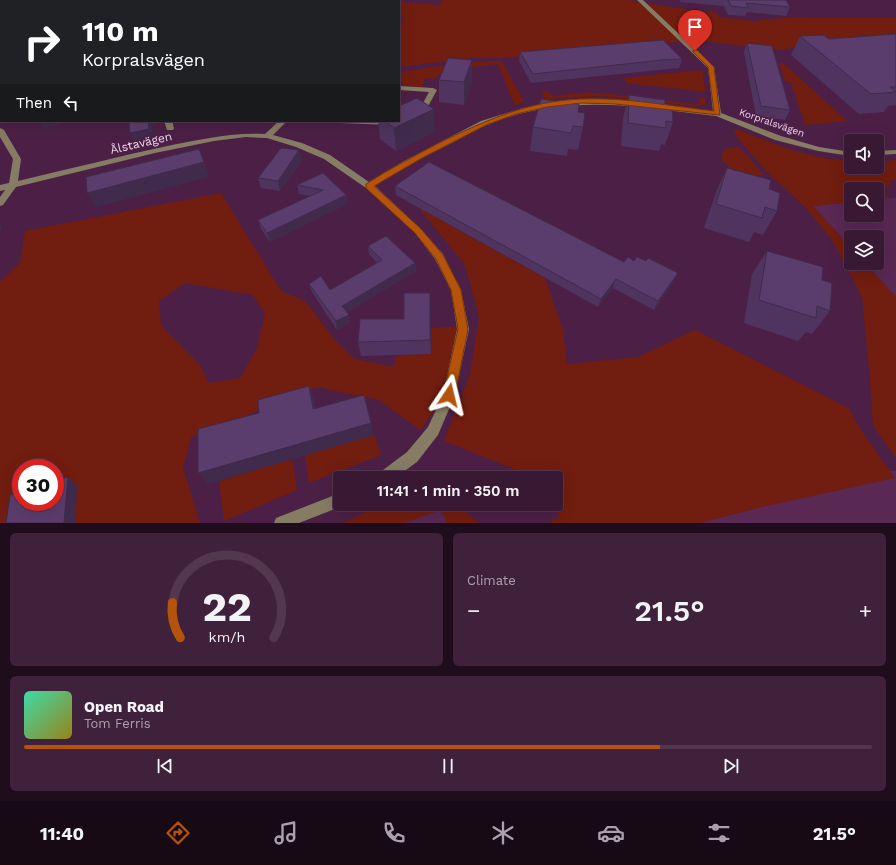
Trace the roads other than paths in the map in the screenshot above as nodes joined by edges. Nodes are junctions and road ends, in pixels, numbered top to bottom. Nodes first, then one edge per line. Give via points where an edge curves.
1 (640, 0) edge
2 (400, 88) edge
3 (717, 114) junction
4 (410, 118) edge
5 (282, 122) edge
6 (348, 122) edge
7 (398, 123) edge
8 (0, 130) edge
9 (267, 136) junction
10 (896, 152) edge
11 (844, 153) edge
12 (884, 153) edge
13 (13, 185) junction
14 (369, 186) junction
15 (0, 188) edge
16 (0, 203) edge
17 (393, 471) edge
18 (333, 503) edge
19 (281, 523) edge

1 - 3 street via 711,67
2 - 4 street via 433,90 421,112
3 - 11 street, Korpralsvägen via 778,138
3 - 14 street, Korpralsvägen via 615,102 581,101 547,105 514,112 484,124 420,156
5 - 9 street
6 - 7 street
8 - 13 street via 17,160
9 - 13 street, Ålstavägen via 246,135 214,139
9 - 14 street, Ålstavägen via 299,145 327,157
10 - 12 street
13 - 15 street, Ålstavägen
13 - 16 street
14 - 17 street, Ålstavägen via 418,231 440,257 456,290 463,329 449,395 433,431 412,457
18 - 19 street

